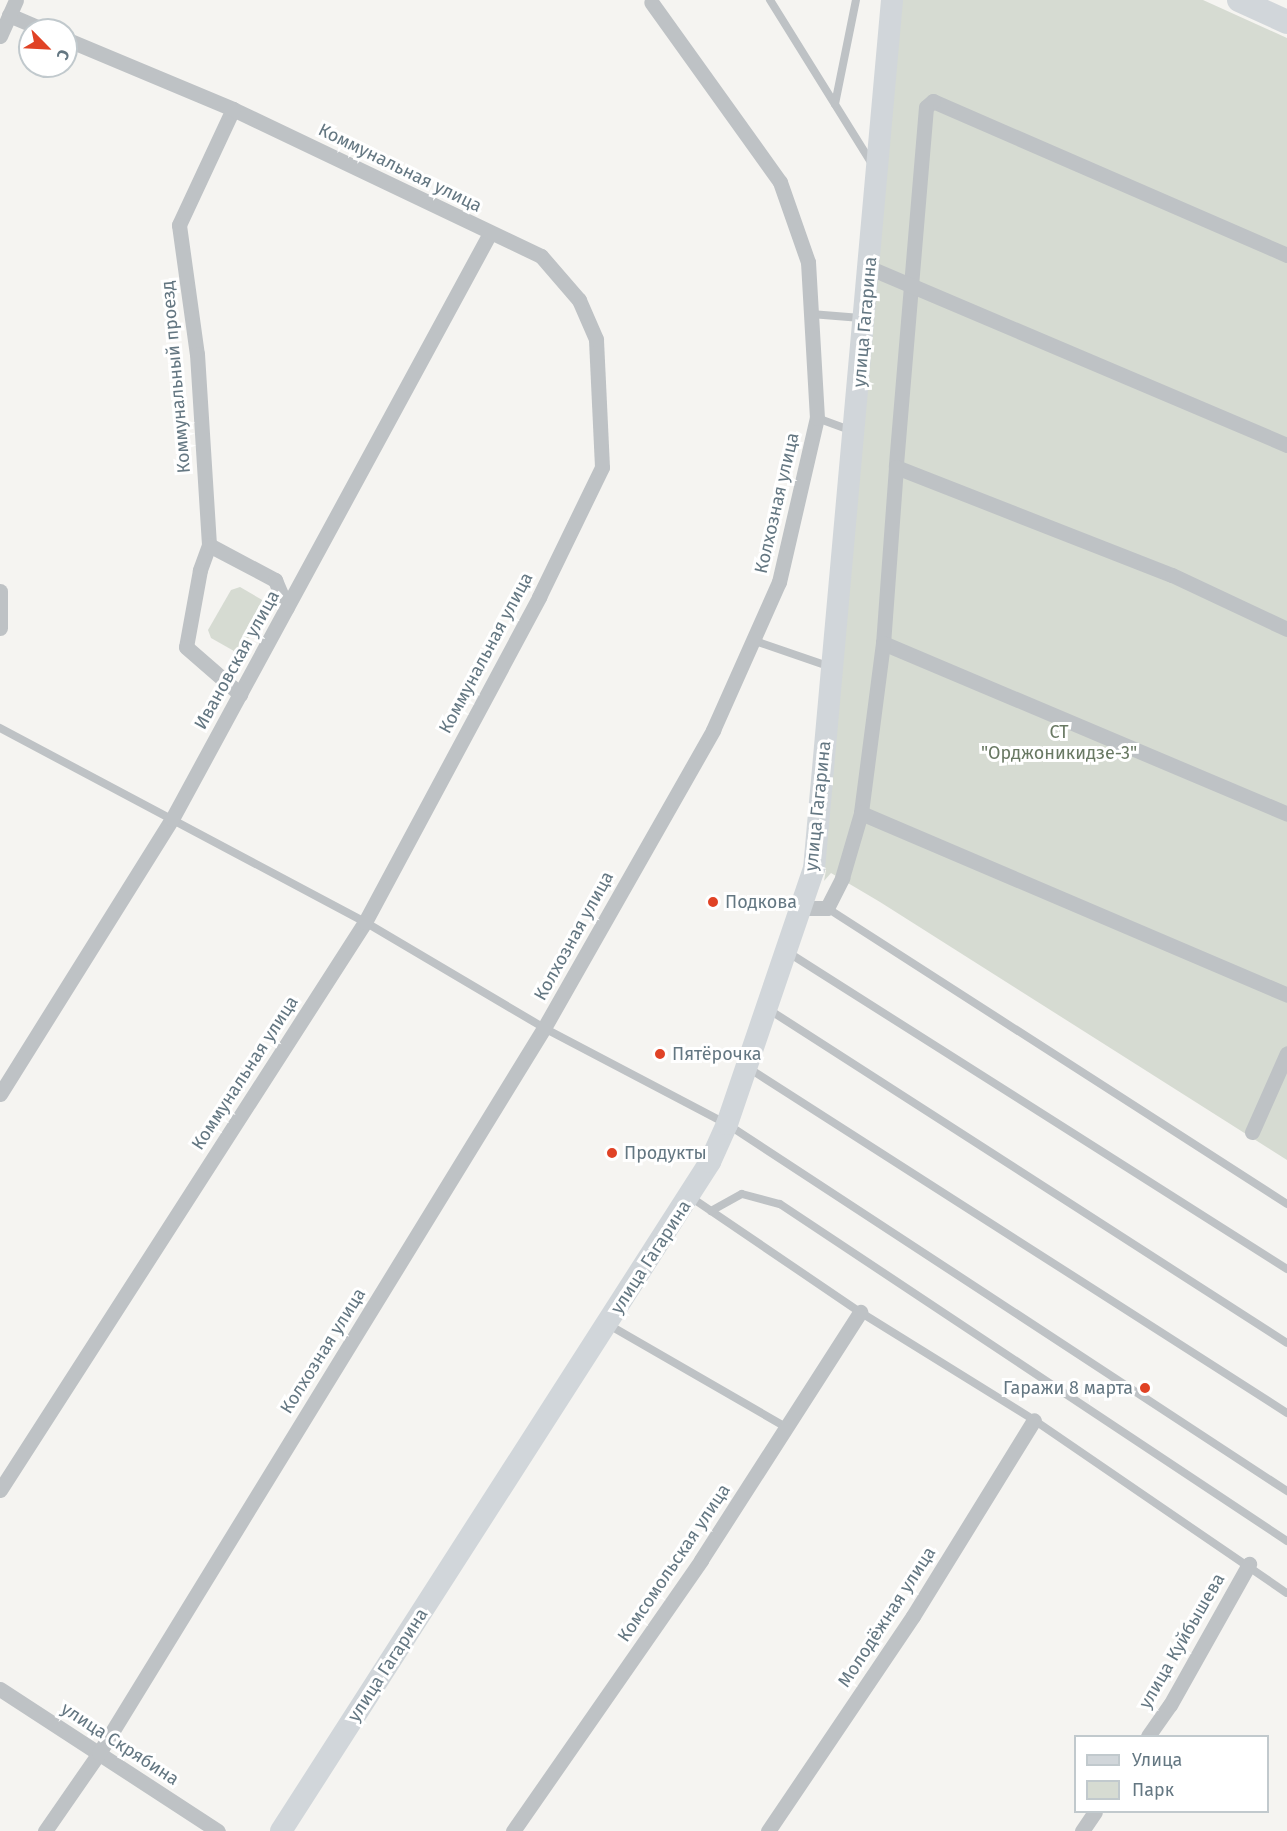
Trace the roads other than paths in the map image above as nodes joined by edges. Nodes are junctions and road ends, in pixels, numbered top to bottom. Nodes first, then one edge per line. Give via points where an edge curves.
1 (16, 0) edge
2 (770, 0) edge
3 (856, 0) edge
4 (892, 0) edge
5 (1239, 0) edge
6 (651, 2) dead end
7 (9, 15) junction
8 (18, 19) edge
9 (1287, 22) edge
10 (0, 36) edge
11 (78, 44) edge
12 (835, 104) junction
13 (233, 109) junction
14 (878, 172) junction
15 (490, 233) junction
16 (1287, 255) edge
17 (870, 268) junction
18 (910, 283) junction
19 (811, 314) junction
20 (866, 318) junction
21 (816, 418) junction
22 (855, 432) junction
23 (1287, 445) edge
24 (896, 467) junction
25 (209, 545) junction
26 (0, 591) edge
27 (287, 609) junction
28 (0, 628) edge
29 (1287, 629) edge
30 (754, 641) junction
31 (883, 643) junction
32 (832, 668) junction
33 (240, 694) junction
34 (0, 728) edge
35 (861, 813) junction
36 (1287, 814) edge
37 (172, 819) junction
38 (800, 908) junction
39 (827, 908) junction
40 (365, 922) junction
41 (786, 951) junction
42 (1287, 995) edge
43 (766, 1009) junction
44 (544, 1028) junction
45 (1287, 1053) edge
46 (746, 1067) junction
47 (0, 1094) edge
48 (727, 1124) junction
49 (1252, 1132) dead end
50 (690, 1197) junction
51 (1287, 1204) edge
52 (711, 1211) junction
53 (1287, 1269) edge
54 (860, 1312) junction
55 (608, 1324) junction
56 (1287, 1343) edge
57 (1287, 1413) edge
58 (1034, 1420) junction
59 (786, 1427) junction
60 (0, 1490) edge
61 (1287, 1491) edge
62 (1287, 1541) edge
63 (1249, 1564) junction
64 (1287, 1593) edge
65 (0, 1689) edge
66 (1149, 1735) edge
67 (99, 1753) junction
68 (1094, 1813) edge
69 (45, 1831) edge
70 (218, 1831) edge
71 (281, 1831) edge
72 (513, 1831) edge
73 (768, 1831) edge
74 (1082, 1831) edge

1 - 7 street
2 - 12 lane
3 - 12 lane
4 - 14 main road, улица Гагарина
5 - 9 main road
6 - 19 street, Колхозная улица via 780,182 808,262
7 - 8 street
7 - 10 street
11 - 13 street, Коммунальная улица
12 - 14 lane
13 - 15 street, Коммунальная улица
13 - 25 street, Коммунальный проезд via 179,225 197,354
14 - 17 main road, улица Гагарина
15 - 27 street, Ивановская улица
15 - 40 street, Коммунальная улица via 541,256 579,300 596,339 602,467 538,597
16 - 18 street via 933,101 926,107
17 - 18 street
17 - 20 main road, улица Гагарина
18 - 23 street
18 - 24 street
19 - 20 lane
19 - 21 street, Колхозная улица
20 - 22 main road, улица Гагарина
21 - 22 lane
21 - 30 street, Колхозная улица via 779,582
22 - 32 main road, улица Гагарина
24 - 29 street via 1172,575
24 - 31 street
25 - 27 street via 275,580
25 - 33 street, Коммунальный проезд via 200,570 186,647
26 - 28 street
27 - 33 street, Ивановская улица
30 - 32 lane
30 - 44 street, Колхозная улица via 712,730
31 - 35 street
31 - 36 street
32 - 38 main road, улица Гагарина via 814,869
33 - 37 street, Ивановская улица
34 - 37 lane
35 - 39 street via 842,878
35 - 42 street
37 - 40 lane
37 - 47 street, Ивановская улица
38 - 39 street
38 - 41 main road, улица Гагарина
39 - 51 lane
40 - 44 lane
40 - 60 street, Коммунальная улица
41 - 43 main road, улица Гагарина
41 - 53 lane
43 - 46 main road, улица Гагарина
43 - 56 lane
44 - 48 lane
44 - 67 street, Колхозная улица
45 - 49 street
46 - 48 main road, улица Гагарина
46 - 57 lane
48 - 50 main road, улица Гагарина
48 - 61 lane
50 - 52 lane
50 - 55 main road, улица Гагарина
52 - 54 lane
52 - 62 lane via 742,1194 780,1204
54 - 58 lane
54 - 59 street, Комсомольская улица
55 - 59 lane
55 - 71 main road, улица Гагарина
58 - 63 lane
58 - 73 street, Молодёжная улица via 914,1616
59 - 72 street, Комсомольская улица via 701,1560
63 - 64 lane
63 - 66 street, улица Куйбышева
65 - 67 street, улица Скрябина
67 - 69 street, Колхозная улица
67 - 70 street, улица Скрябина
68 - 74 street

